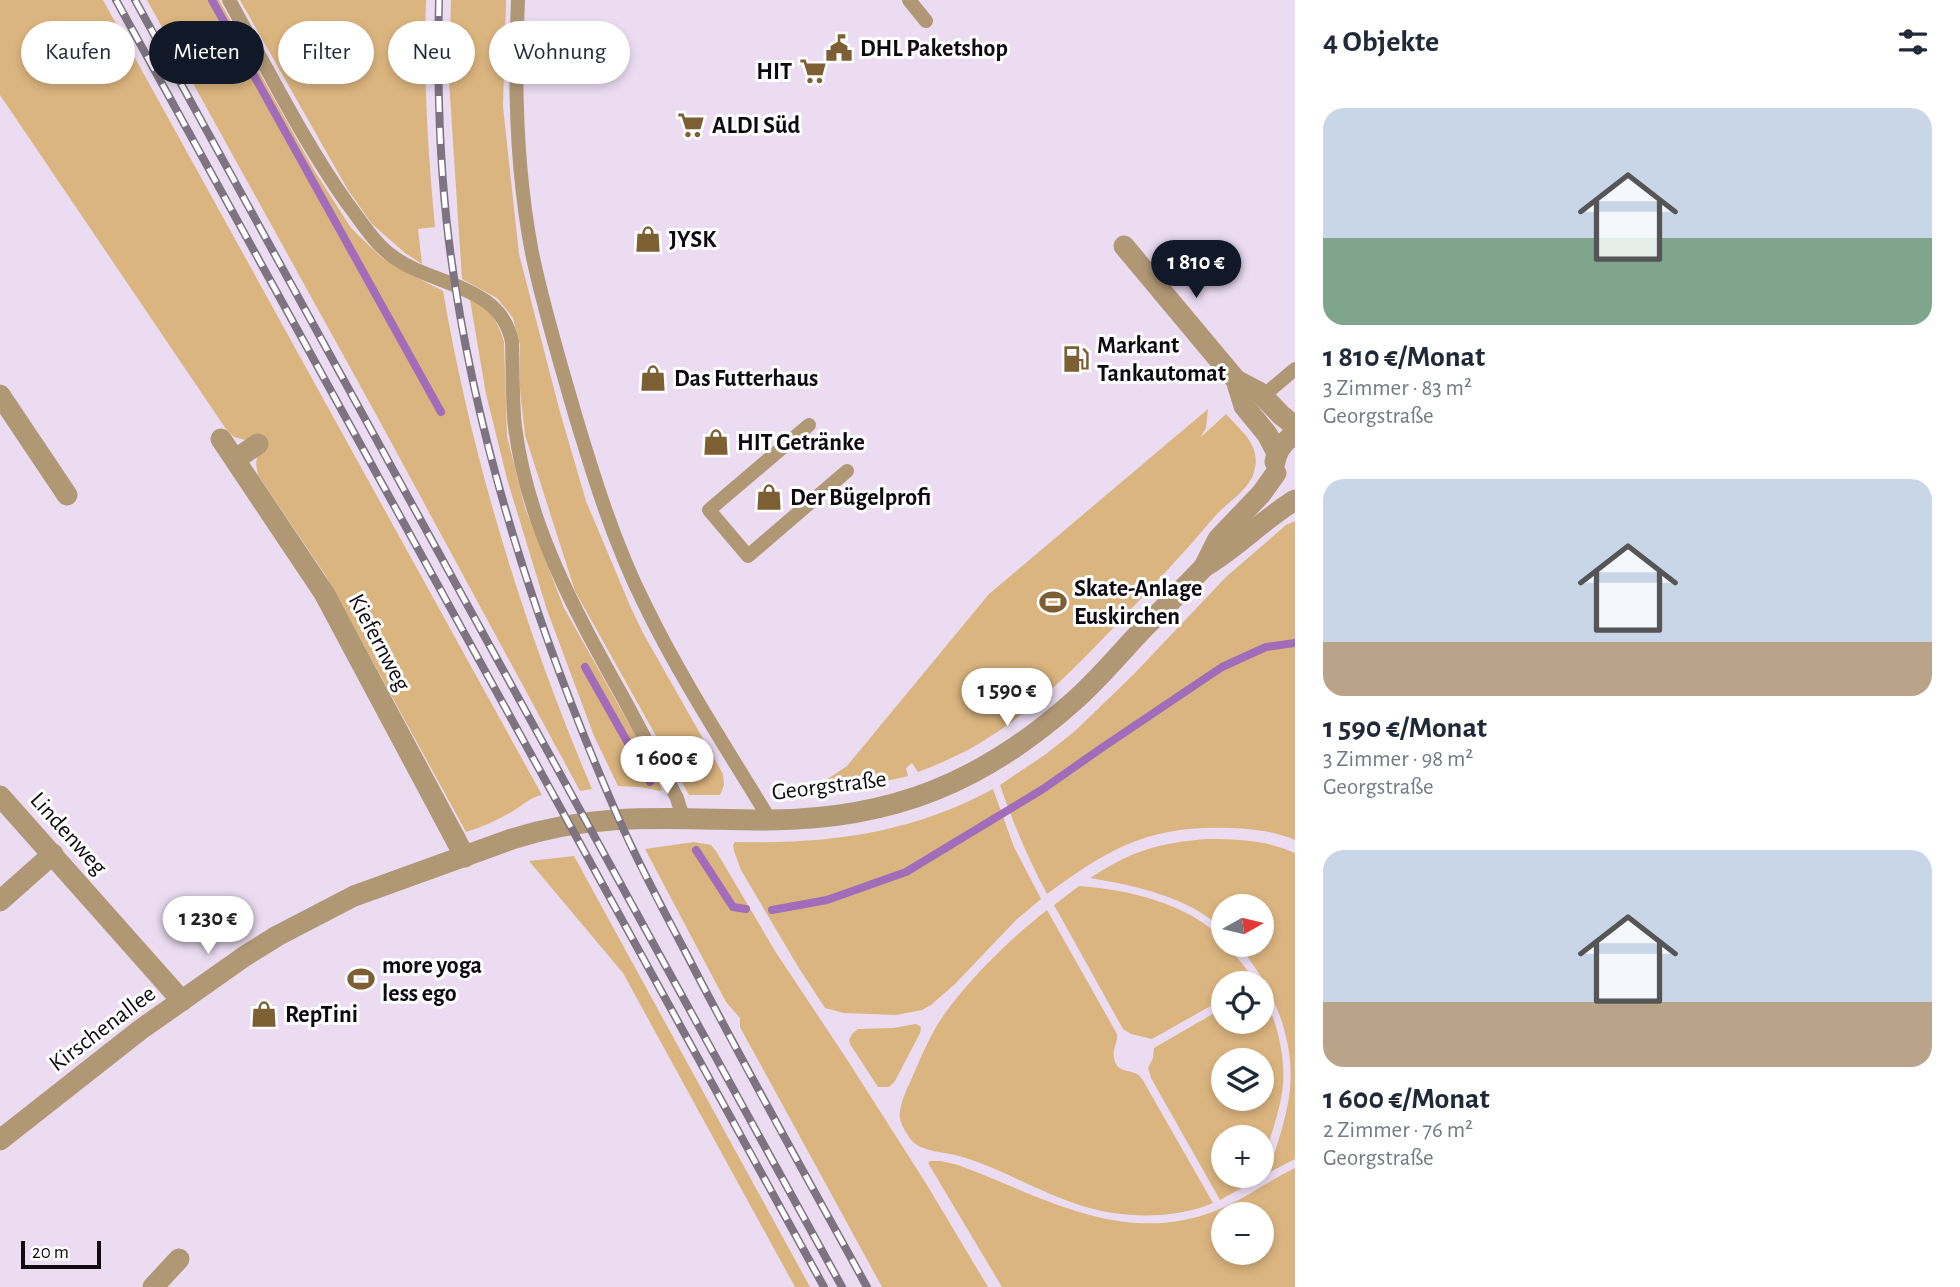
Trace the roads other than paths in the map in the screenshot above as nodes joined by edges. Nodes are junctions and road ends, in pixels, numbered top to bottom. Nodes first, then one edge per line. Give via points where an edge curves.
1 (229, 0) edge
2 (518, 0) edge
3 (909, 0) edge
4 (926, 21) dead end
5 (1124, 246) dead end
6 (1295, 369) edge
7 (1236, 380) junction
8 (1263, 396) junction
9 (2, 401) edge
10 (809, 425) dead end
11 (1295, 426) edge
12 (1295, 434) edge
13 (221, 439) dead end
14 (258, 444) dead end
15 (236, 459) junction
16 (1277, 463) junction
17 (847, 471) dead end
18 (67, 495) dead end
19 (1295, 499) edge
20 (1204, 567) junction
21 (0, 796) edge
22 (683, 818) junction
23 (770, 820) junction
24 (53, 854) junction
25 (465, 857) junction
26 (0, 901) edge
27 (182, 1001) junction
28 (0, 1140) edge
29 (179, 1259) dead end
30 (153, 1287) edge

1 - 22 lane via 322,167 380,246 415,269 483,298 502,315 512,342 515,427 536,517 584,628 677,798
2 - 23 lane via 516,114 532,252 592,474 644,604
3 - 4 lane
5 - 7 street
6 - 8 lane
7 - 8 street
7 - 16 street via 1244,406 1267,434
8 - 11 street
9 - 18 street
10 - 17 lane via 709,510 748,556
12 - 16 street, Georgstraße via 1283,444
13 - 15 street, Kiefernweg
14 - 15 street
15 - 25 street, Kiefernweg via 324,593
16 - 19 street via 1279,482
16 - 20 street, Georgstraße via 1261,494 1218,538
19 - 20 street, Georgstraße via 1226,555
20 - 23 street, Georgstraße via 1075,700 989,765 950,785 885,807 829,817
21 - 24 street, Lindenweg
22 - 23 street, Georgstraße
22 - 25 street, Georgstraße via 569,824
24 - 26 street
24 - 27 street, Lindenweg
25 - 27 street, Kirschenallee via 322,911 258,947
27 - 28 street, Kirschenallee
29 - 30 street

